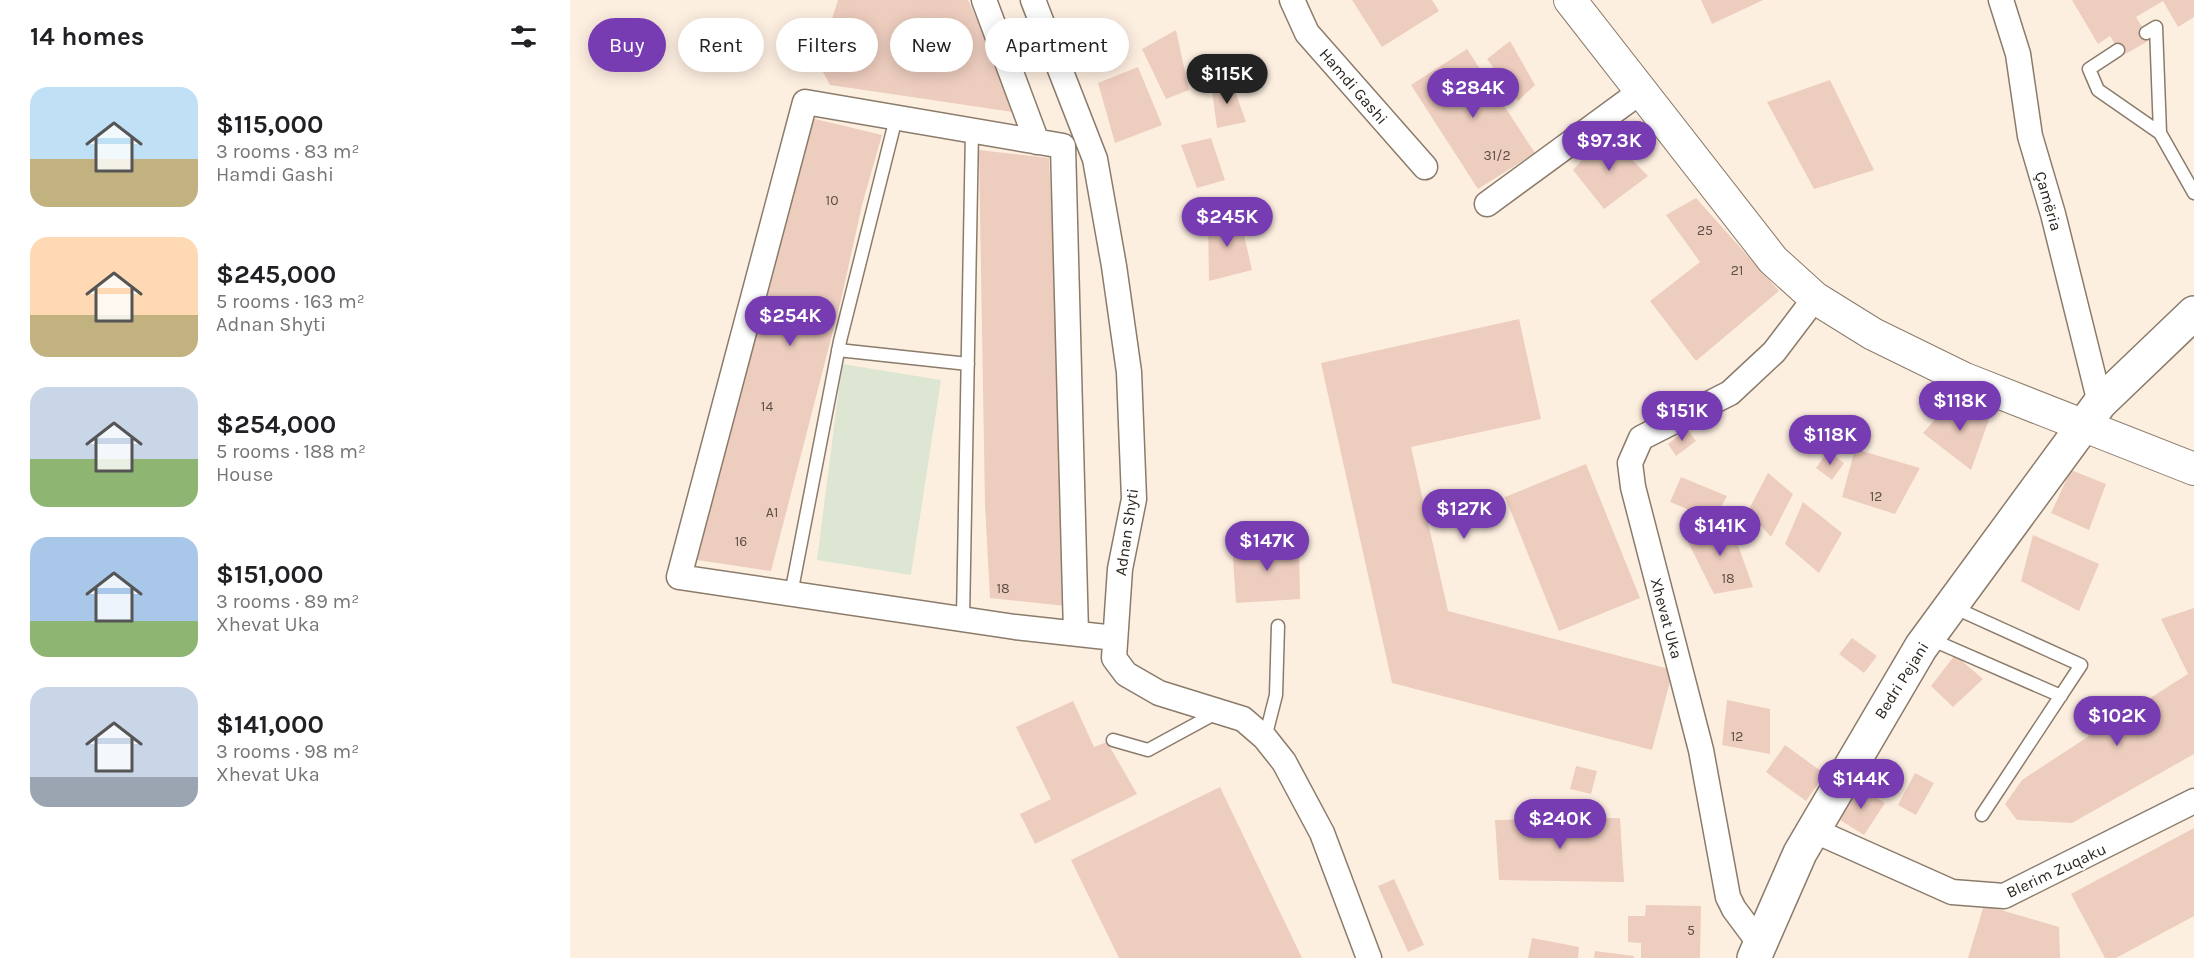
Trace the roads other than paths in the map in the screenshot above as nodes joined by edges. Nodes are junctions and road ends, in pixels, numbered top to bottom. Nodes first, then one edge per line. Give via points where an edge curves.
1 (984, 0) edge
2 (1033, 0) edge
3 (1292, 0) edge
4 (1570, 0) edge
5 (2001, 0) edge
6 (2146, 33) dead end
7 (2118, 50) dead end
8 (1640, 92) junction
9 (896, 118) junction
10 (972, 131) junction
11 (2160, 133) junction
12 (1037, 142) junction
13 (1425, 167) dead end
14 (2194, 193) edge
15 (1487, 204) dead end
16 (1815, 298) junction
17 (2194, 313) edge
18 (838, 350) junction
19 (968, 364) junction
20 (2092, 413) junction
21 (2194, 469) edge
22 (791, 594) junction
23 (1950, 606) junction
24 (963, 618) junction
25 (1278, 626) dead end
26 (1076, 633) junction
27 (1116, 638) junction
28 (1927, 638) junction
29 (2061, 696) junction
30 (1219, 711) junction
31 (1265, 738) junction
32 (1113, 740) dead end
33 (2194, 801) edge
34 (1982, 815) dead end
35 (1813, 830) junction
36 (1757, 951) edge
37 (1369, 958) edge

1 - 12 street
2 - 27 street, Adnan Shyti via 1095,159 1121,309 1129,372 1134,499 1120,569
3 - 13 street, Hamdi Gashi via 1307,33
4 - 8 street
5 - 20 street, Çamëria via 2018,54 2030,136 2053,214
6 - 11 lane via 2156,27
7 - 11 lane via 2089,69 2098,90
8 - 15 street
8 - 16 street via 1773,260
9 - 10 street
9 - 18 lane
9 - 22 street via 805,102 679,577
10 - 12 street
10 - 19 lane
11 - 14 lane
12 - 26 street via 1063,146
16 - 20 street via 1873,334 1965,379
16 - 36 street, Xhevat Uka via 1774,352 1730,393 1641,438 1630,463 1632,487 1701,750 1728,897
17 - 20 main road
18 - 19 lane
18 - 22 lane
19 - 24 lane
20 - 21 street
20 - 23 main road, Bedri Pejani
22 - 24 street
23 - 28 main road, Bedri Pejani
23 - 29 lane via 2081,665
24 - 26 street
25 - 31 lane via 1276,695
26 - 27 street
27 - 30 street, Adnan Shyti via 1114,658 1126,674 1159,693
28 - 29 lane
28 - 35 main road, Bedri Pejani
29 - 34 lane
30 - 31 street, Adnan Shyti via 1243,719
30 - 32 lane via 1148,750
31 - 37 street, Adnan Shyti via 1284,762 1322,833
33 - 35 street, Blerim Zuqaku via 2004,897 1953,892
35 - 36 main road, Bedri Pejani

